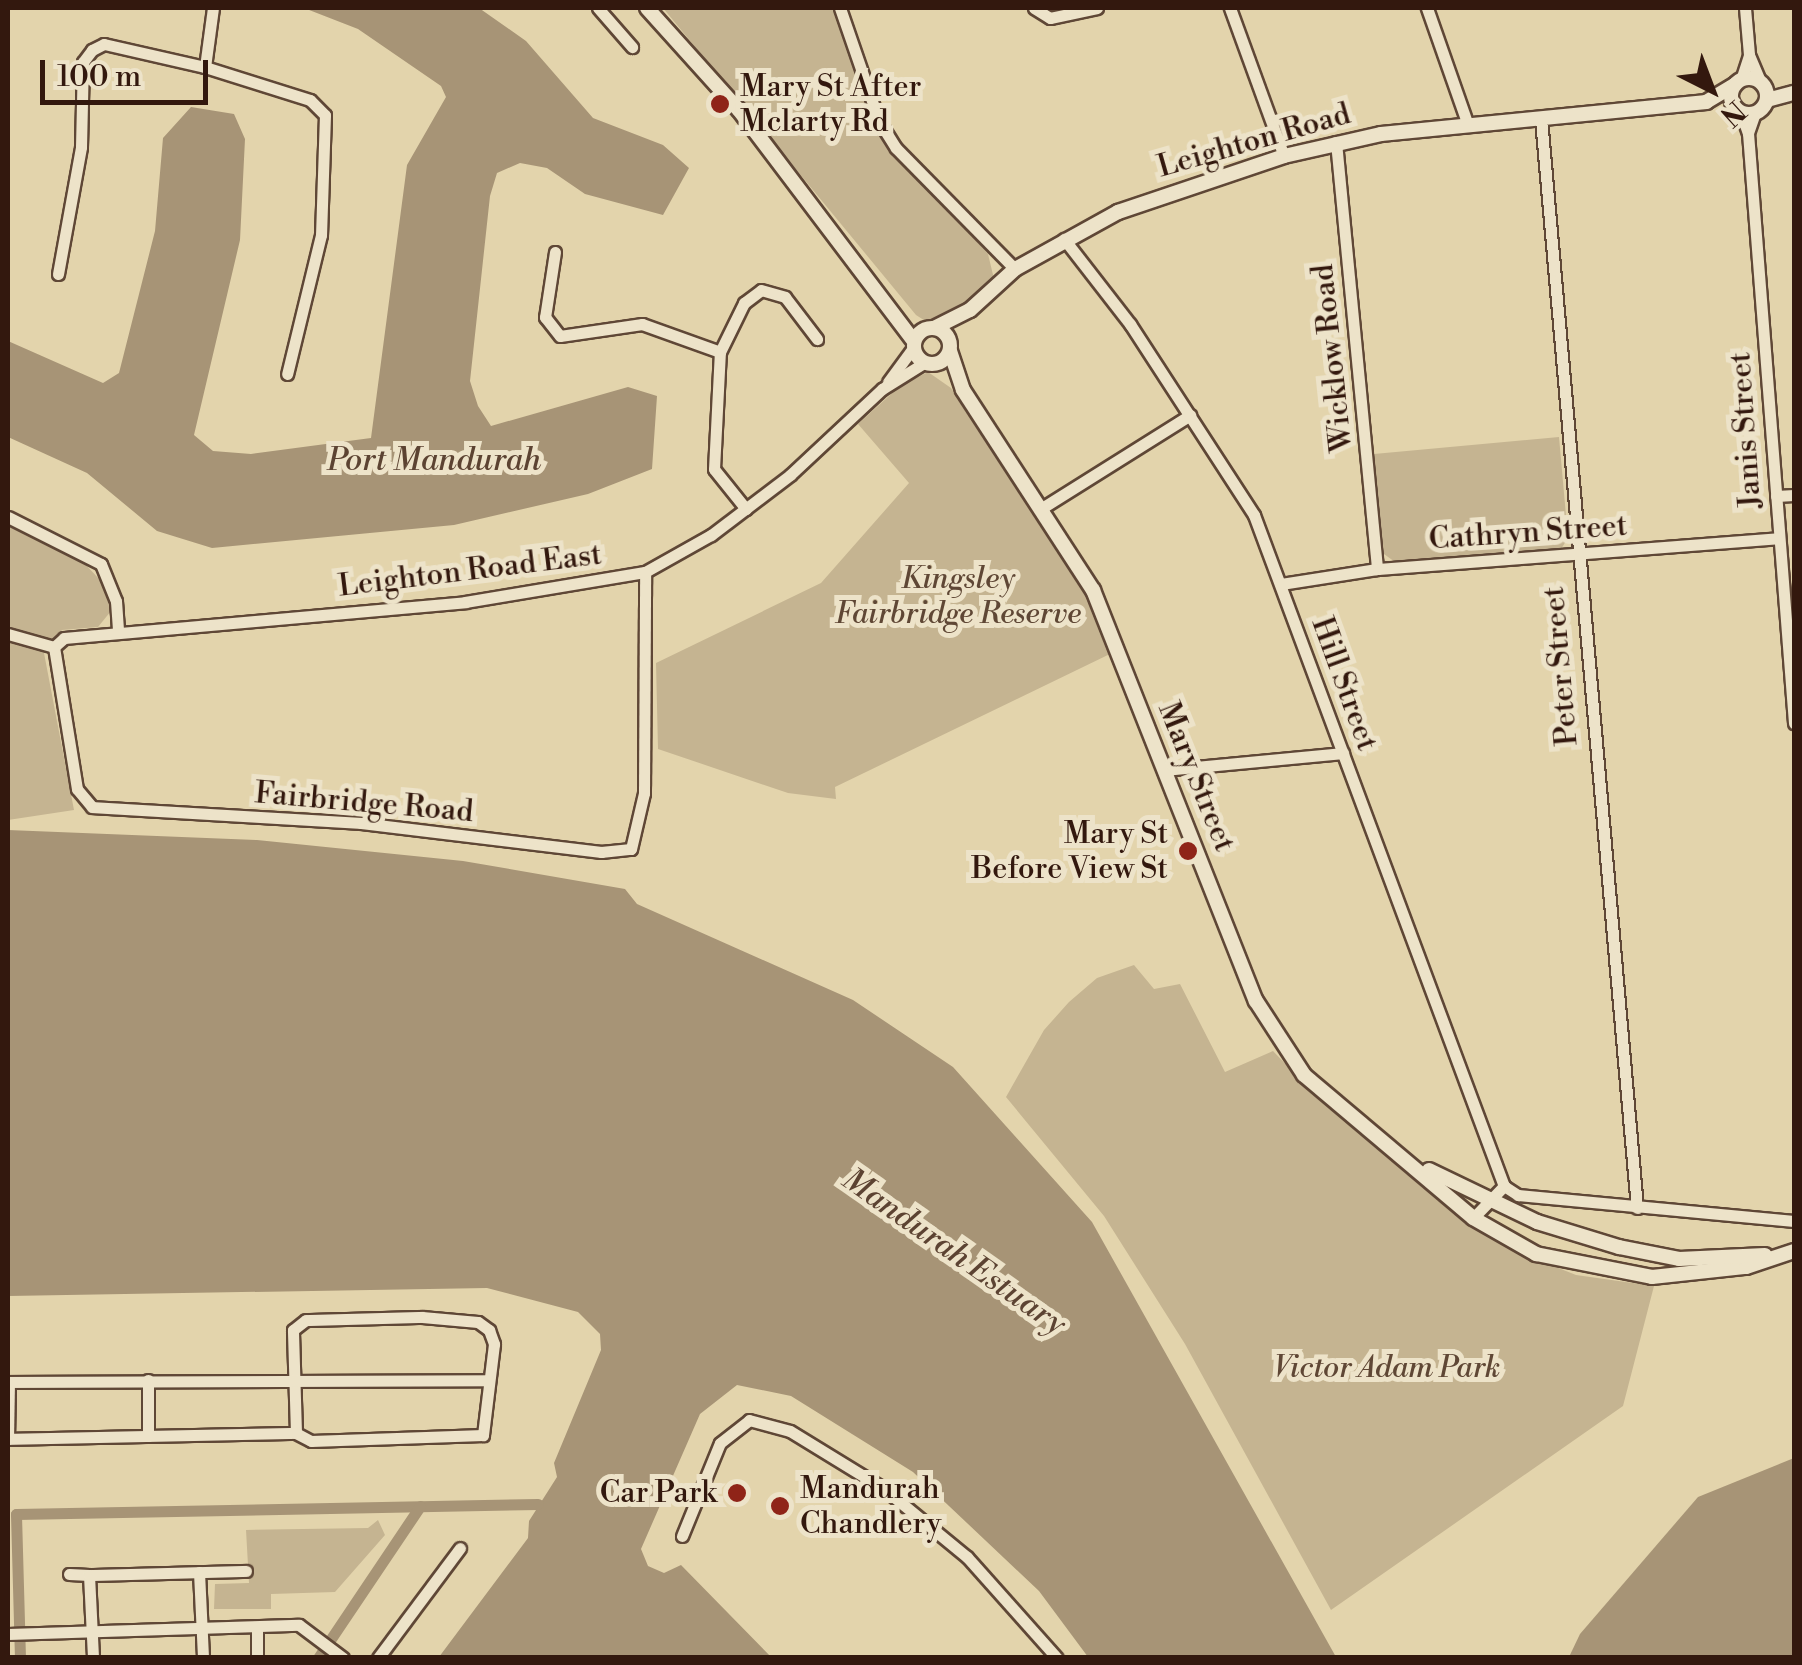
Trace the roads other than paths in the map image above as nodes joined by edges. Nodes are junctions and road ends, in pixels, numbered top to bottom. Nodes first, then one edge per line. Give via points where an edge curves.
1 (213, 8) edge
2 (598, 8) edge
3 (647, 8) edge
4 (840, 8) edge
5 (1034, 8) edge
6 (1097, 8) edge
7 (1230, 8) edge
8 (1428, 8) edge
9 (1746, 8) edge
10 (632, 47) dead end
11 (1749, 56) junction
12 (205, 67) junction
13 (1737, 83) junction
14 (1768, 91) junction
15 (1794, 93) edge
16 (1706, 102) junction
17 (1744, 112) junction
18 (1542, 119) junction
19 (1468, 125) junction
20 (1336, 142) junction
21 (1284, 156) junction
22 (1064, 238) junction
23 (556, 252) dead end
24 (1015, 268) junction
25 (58, 274) dead end
26 (895, 309) junction
27 (970, 310) junction
28 (930, 328) junction
29 (817, 339) dead end
30 (914, 345) junction
31 (950, 347) junction
32 (720, 352) junction
33 (927, 364) junction
34 (287, 374) dead end
35 (882, 389) junction
36 (964, 390) junction
37 (1190, 415) junction
38 (1794, 494) edge
39 (1776, 496) junction
40 (1042, 508) junction
41 (746, 509) junction
42 (8, 517) edge
43 (1779, 538) junction
44 (1576, 555) junction
45 (1377, 569) junction
46 (644, 572) junction
47 (1282, 584) junction
48 (118, 632) junction
49 (8, 634) edge
50 (54, 647) junction
51 (1794, 723) edge
52 (1342, 753) junction
53 (1164, 770) junction
54 (1406, 1157) junction
55 (1504, 1186) junction
56 (1488, 1201) junction
57 (1637, 1208) junction
58 (1472, 1218) junction
59 (1794, 1221) edge
60 (1788, 1253) edge
61 (292, 1378) junction
62 (148, 1380) junction
63 (488, 1380) junction
64 (8, 1382) edge
65 (296, 1432) junction
66 (148, 1436) junction
67 (682, 1536) dead end
68 (460, 1548) dead end
69 (246, 1571) dead end
70 (199, 1572) junction
71 (69, 1574) dead end
72 (90, 1575) junction
73 (202, 1627) junction
74 (257, 1628) junction
75 (92, 1630) junction
76 (8, 1634) edge
77 (93, 1658) edge
78 (203, 1658) edge
79 (257, 1658) edge
80 (342, 1658) edge
81 (378, 1658) edge
82 (1057, 1658) edge

1 - 12 street
2 - 10 street
3 - 26 street, Mary Street via 739,110
4 - 24 street via 879,121 896,148
5 - 6 street via 1050,18
7 - 21 street
8 - 19 street
9 - 11 street
11 - 13 street
11 - 14 street
12 - 25 street via 104,44 83,62 81,147
12 - 34 street via 310,100 326,115 321,235
13 - 14 street
13 - 16 street, Leighton Road
13 - 17 street
14 - 15 street
14 - 17 street
16 - 17 street, Leighton Road
16 - 18 street, Leighton Road
17 - 39 street, Janis Street
18 - 19 street, Leighton Road
18 - 44 street, Peter Street
19 - 20 street, Leighton Road
20 - 21 street, Leighton Road
20 - 45 street, Wicklow Road
21 - 22 street, Leighton Road via 1118,212
22 - 24 street, Leighton Road
22 - 37 street, Hill Street
23 - 32 street via 545,318 560,336 642,324
24 - 27 street, Leighton Road
26 - 28 street, Mary Street
26 - 30 street, Mary Street
27 - 28 street, Leighton Road
27 - 31 street, Leighton Road
28 - 30 street
28 - 31 street, Mary Street
29 - 32 street via 785,297 761,290 744,303
30 - 33 street, Mary Street
30 - 35 street, Leighton Road East
31 - 33 street
31 - 36 street, Mary Street
32 - 41 street via 714,469
33 - 35 street, Leighton Road East
33 - 36 street, Mary Street
35 - 41 street, Leighton Road East
36 - 40 street, Mary Street
37 - 40 street
37 - 47 street, Hill Street via 1254,514
38 - 39 street
39 - 43 street, Janis Street
40 - 53 street, Mary Street via 1093,590
41 - 46 street, Leighton Road East
42 - 48 street via 101,564 116,601
43 - 44 street, Cathryn Street
43 - 51 street, Janis Street
44 - 45 street, Cathryn Street
44 - 57 street, Peter Street
45 - 47 street, Cathryn Street
46 - 48 street, Leighton Road East via 465,602
46 - 50 street, Fairbridge Road via 645,776 631,850 361,823 92,807 77,788
47 - 52 street, Hill Street
48 - 50 street, Leighton Road East via 64,638
49 - 50 street
52 - 53 street
52 - 55 street, Hill Street
53 - 54 street, Mary Street via 1274,1036 1320,1092
54 - 56 street, Mary Street
54 - 58 street, Mary Street
55 - 56 street
55 - 57 street via 1518,1195
56 - 58 street
56 - 60 street, Mary Street via 1648,1253 1700,1259
57 - 59 street
58 - 60 street, Mary Street via 1536,1254 1604,1272 1700,1273
61 - 62 street
61 - 63 street
61 - 63 street via 293,1330 306,1320 422,1317 478,1322 489,1330 494,1344
61 - 65 street
62 - 64 street
62 - 66 street
63 - 65 street via 483,1435 311,1441
64 - 66 street via 8,1439
65 - 66 street
67 - 82 street via 720,1443 750,1420 790,1430 883,1488 967,1557
68 - 81 street
69 - 70 street
70 - 72 street
70 - 73 street
71 - 72 street
72 - 75 street
73 - 74 street
73 - 75 street
73 - 78 street
74 - 79 street
74 - 80 street via 299,1625
75 - 76 street
75 - 77 street

